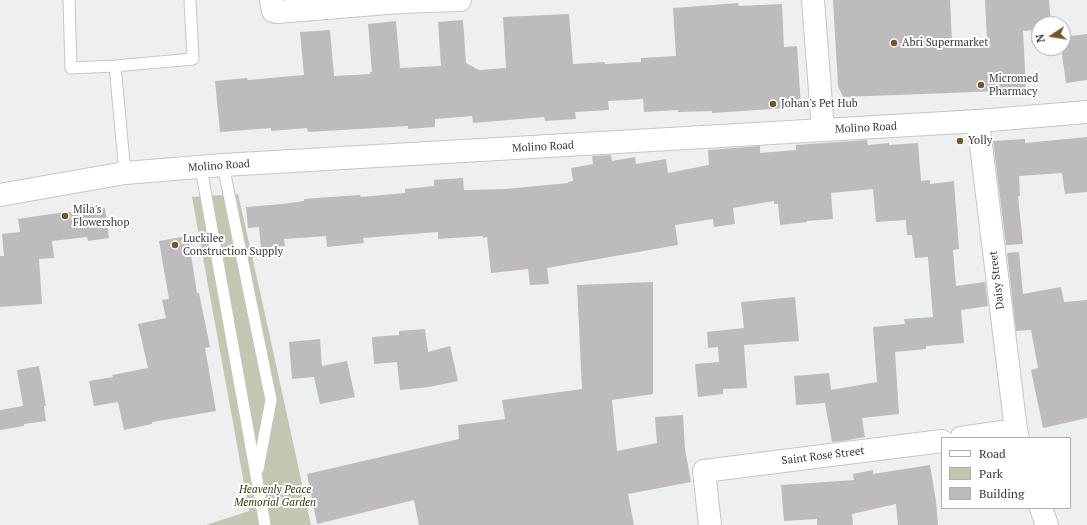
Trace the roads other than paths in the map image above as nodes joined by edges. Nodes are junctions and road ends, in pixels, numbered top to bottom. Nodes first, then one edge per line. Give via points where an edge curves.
1 (69, 0) edge
2 (190, 0) edge
3 (271, 0) edge
4 (460, 0) edge
5 (813, 0) edge
6 (400, 1) edge
7 (115, 66) junction
8 (1087, 112) edge
9 (978, 121) junction
10 (823, 130) junction
11 (223, 165) junction
12 (201, 168) junction
13 (125, 173) junction
14 (0, 195) edge
15 (1017, 434) edge
16 (975, 437) edge
17 (941, 441) edge
18 (256, 476) junction
19 (1042, 509) edge
20 (265, 525) edge
21 (710, 525) edge
22 (1047, 525) edge

1 - 7 lane via 71,68
2 - 7 lane via 193,59
3 - 6 main road via 273,11 277,12
4 - 6 main road
5 - 10 main road
7 - 13 lane
8 - 9 main road, Molino Road
9 - 10 main road, Molino Road
9 - 15 main road, Daisy Street
10 - 11 main road, Molino Road
11 - 12 main road, Molino Road
11 - 18 lane via 271,400
12 - 13 main road, Molino Road
12 - 18 lane
13 - 14 main road, Molino Road
15 - 16 main road
17 - 21 main road, Saint Rose Street via 704,471
18 - 20 lane
19 - 22 main road

